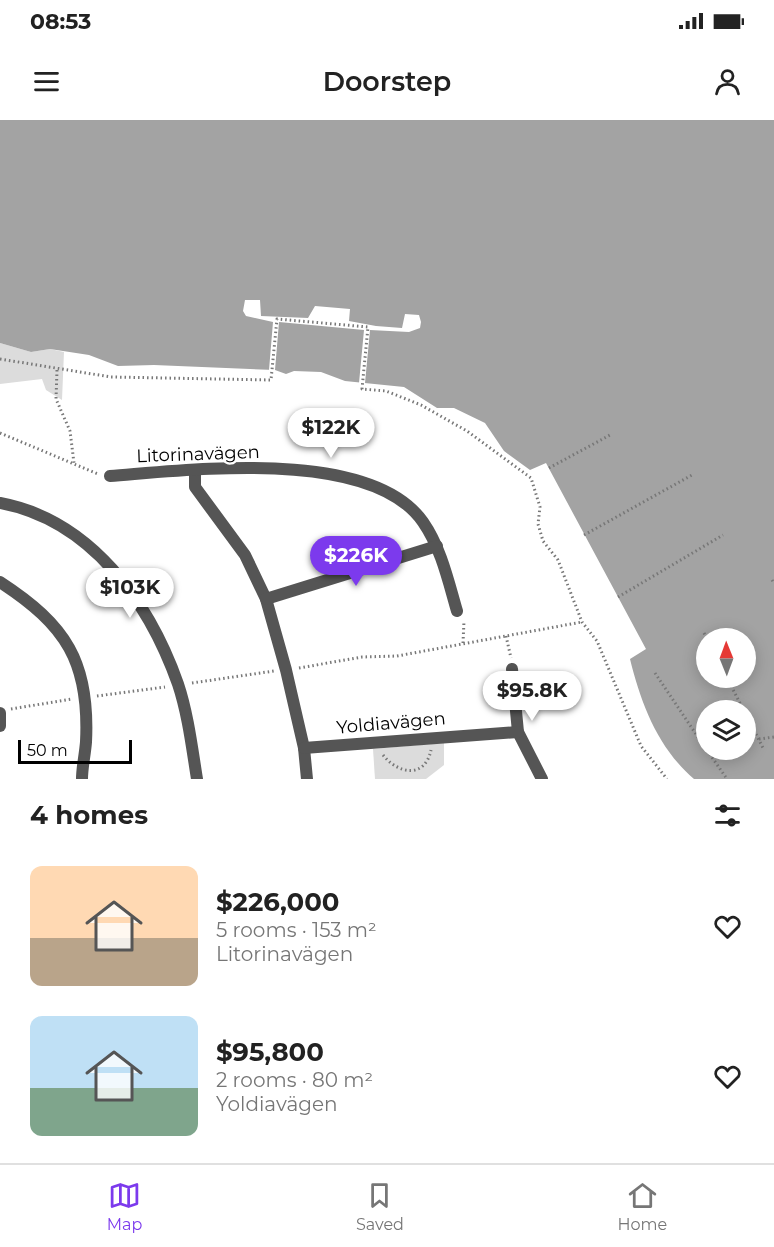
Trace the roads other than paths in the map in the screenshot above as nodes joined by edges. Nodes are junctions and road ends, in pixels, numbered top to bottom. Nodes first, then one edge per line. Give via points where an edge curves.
1 (195, 471) junction
2 (110, 476) road end
3 (0, 503) edge
4 (437, 546) junction
5 (0, 582) edge
6 (266, 599) junction
7 (457, 611) dead end
8 (512, 669) dead end
9 (0, 711) edge
10 (0, 726) edge
11 (518, 732) junction
12 (304, 748) junction
13 (540, 778) edge
14 (82, 779) edge
15 (196, 779) edge
16 (307, 779) edge

1 - 2 street, Litorinavägen
1 - 4 street, Litorinavägen via 288,469 352,478 378,486 400,499 422,520
1 - 6 street via 195,487 245,555
3 - 15 street via 58,522 88,544 113,569 141,607 178,686
4 - 6 street
4 - 7 street, Litorinavägen
5 - 14 street via 44,613 68,644 80,672 86,742
6 - 12 street
8 - 11 street
9 - 10 street
11 - 12 street, Yoldiavägen
11 - 13 street
12 - 16 street

